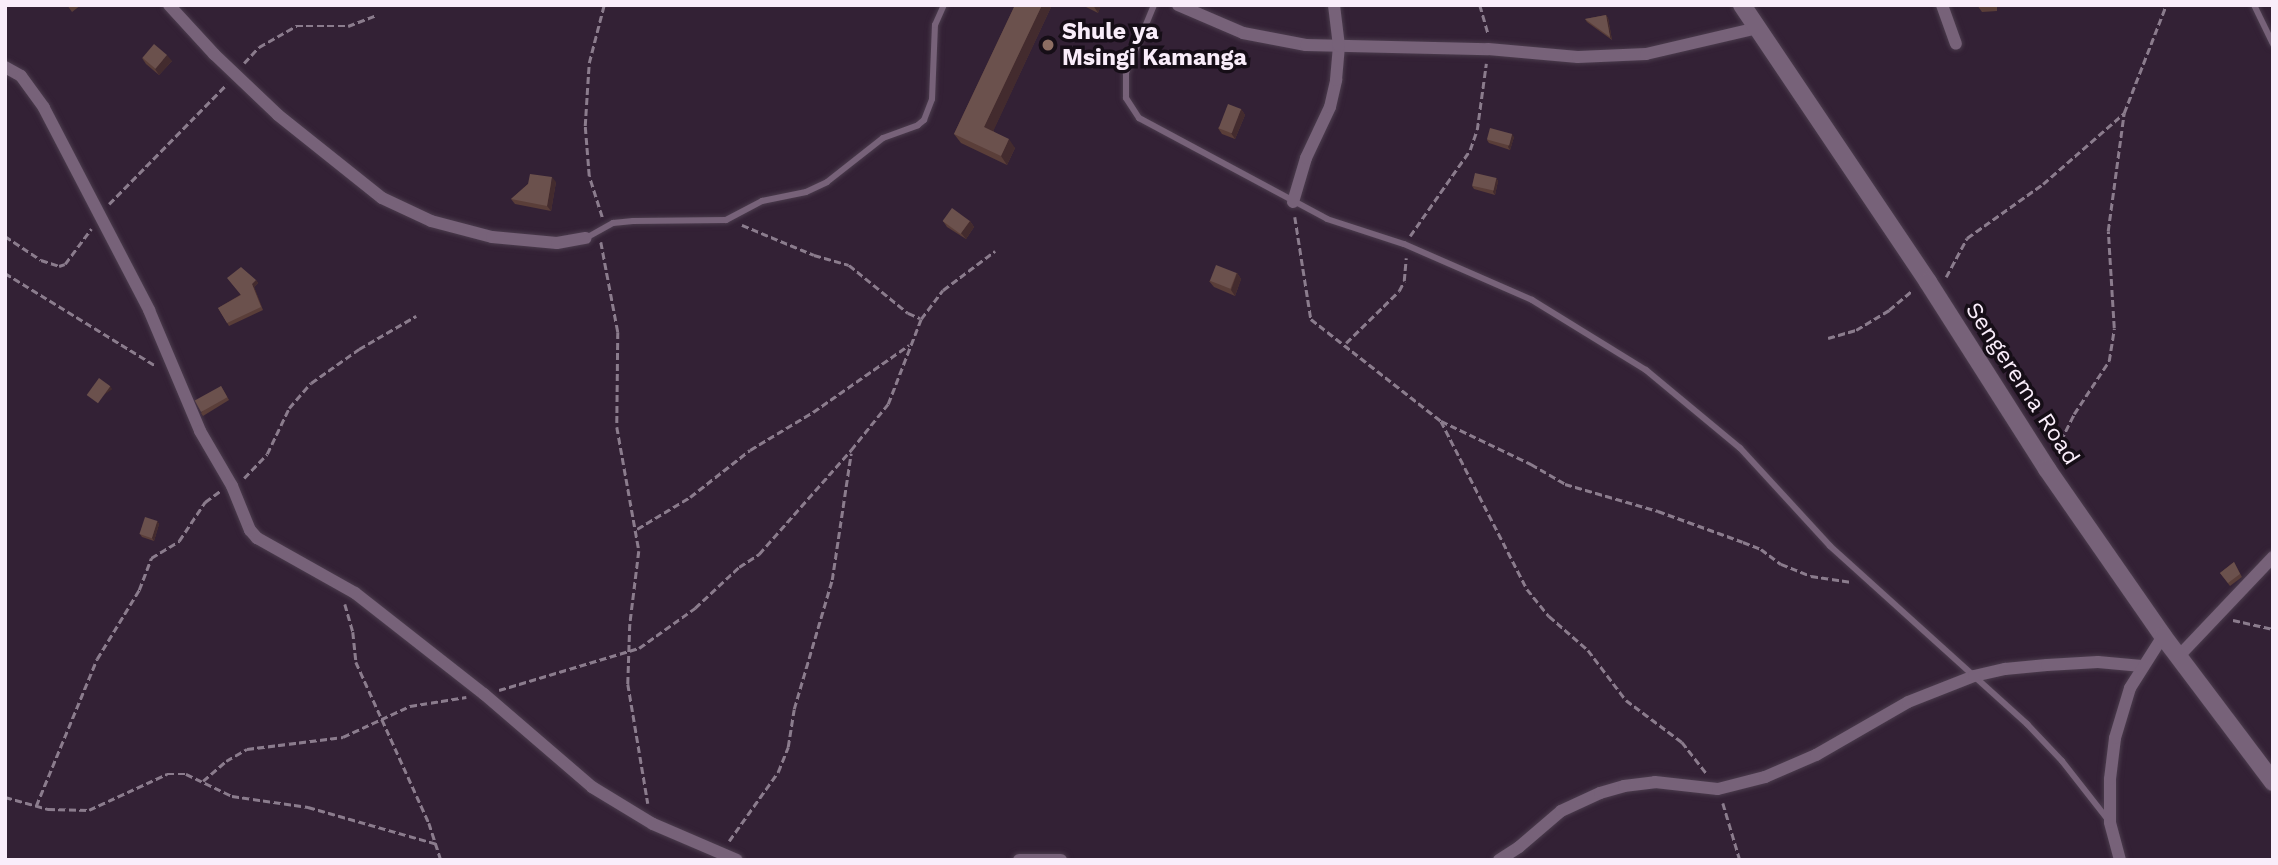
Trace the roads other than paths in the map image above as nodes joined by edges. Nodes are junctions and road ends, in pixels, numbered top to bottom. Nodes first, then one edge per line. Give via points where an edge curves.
1 (169, 5) edge
2 (944, 5) edge
3 (1154, 5) edge
4 (1178, 5) edge
5 (1334, 5) edge
6 (1742, 5) edge
7 (1942, 5) edge
8 (2254, 5) edge
9 (1758, 28) junction
10 (1956, 44) dead end
11 (2273, 44) edge
12 (1339, 46) junction
13 (5, 67) edge
14 (1293, 202) junction
15 (586, 237) joint
16 (2273, 557) edge
17 (2163, 636) junction
18 (2178, 657) junction
19 (2142, 666) junction
20 (1974, 677) junction
21 (2273, 782) edge
22 (2110, 822) junction
23 (737, 860) edge
24 (1019, 860) edge
25 (1061, 860) edge
26 (1499, 860) edge
27 (2120, 860) edge

1 - 15 street via 319,151 394,204 431,221 492,237 557,243
2 - 15 lane via 934,26 934,88 925,120 918,125 883,138 827,182 806,192 762,201 726,220 633,221
3 - 14 lane via 1126,73 1126,98 1139,118
4 - 12 street via 1243,33
5 - 12 street
6 - 9 main road, Sengerema Road
7 - 10 street
8 - 11 lane
9 - 12 street via 1624,57
9 - 17 main road, Sengerema Road via 2047,469
12 - 14 street via 1330,107 1306,158
13 - 23 street via 33,90 149,310 200,431 257,538 340,584 484,694 592,787 653,824
14 - 20 lane via 1532,300 1646,370 1740,448 1870,584
16 - 18 street
17 - 18 main road, Sengerema Road
17 - 19 street
18 - 21 main road, Sengerema Road
19 - 20 street via 2098,662 2048,665
19 - 22 street via 2130,688 2115,738
20 - 22 lane via 2062,761
20 - 26 street via 1908,702 1816,755 1765,777 1718,789 1655,782 1612,789 1561,811
22 - 27 street
24 - 25 street

